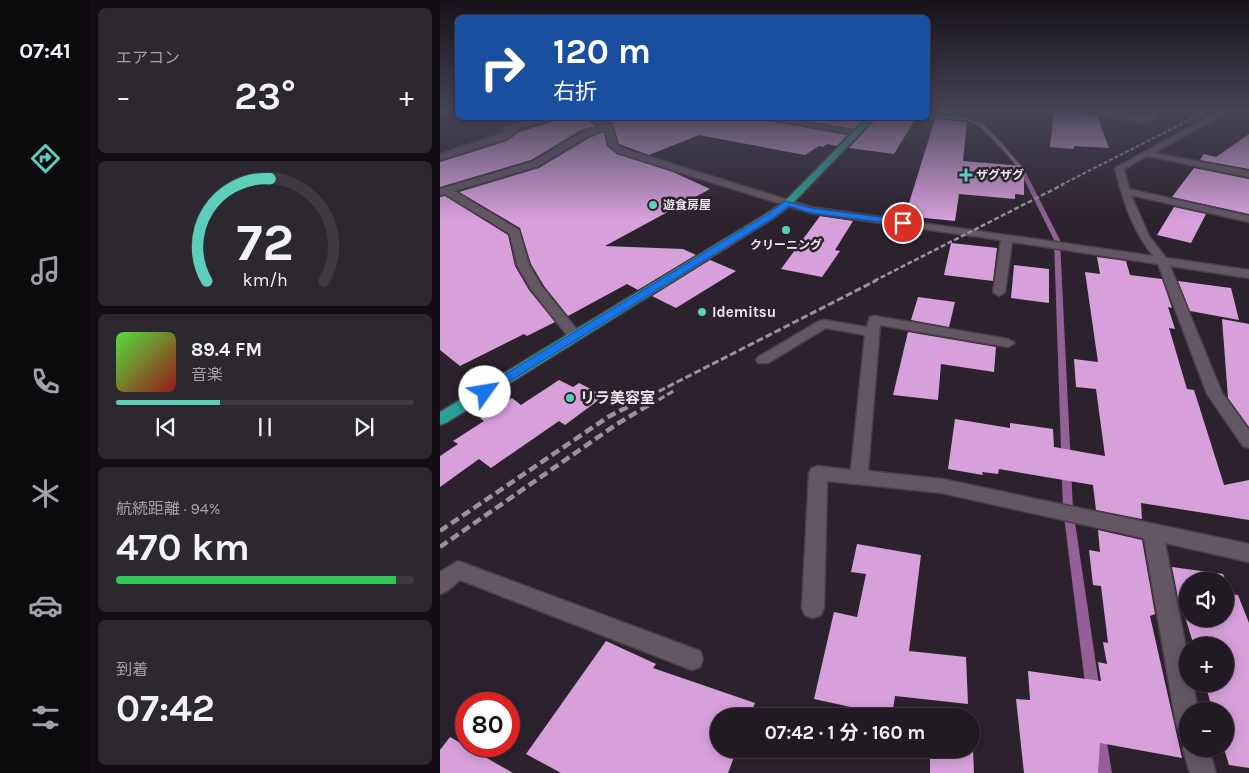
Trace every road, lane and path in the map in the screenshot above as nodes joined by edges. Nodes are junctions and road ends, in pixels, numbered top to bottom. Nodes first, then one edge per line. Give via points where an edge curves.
1 (471, 147) edge
2 (563, 147) edge
3 (615, 147) edge
4 (842, 147) edge
5 (1160, 147) edge
6 (1147, 154) junction
7 (440, 157) edge
8 (1249, 174) edge
9 (1125, 191) junction
10 (444, 192) edge
11 (788, 203) junction
12 (1249, 219) edge
13 (1007, 238) junction
14 (1162, 260) junction
15 (1249, 274) edge
16 (999, 292) dead end
17 (872, 332) junction
18 (575, 336) junction
19 (1008, 343) dead end
20 (763, 360) dead end
21 (440, 419) edge
22 (1249, 442) edge
23 (859, 477) junction
24 (1153, 532) junction
25 (1249, 553) edge
26 (440, 584) edge
27 (813, 608) dead end
28 (692, 659) dead end
29 (1184, 702) edge
30 (1198, 757) edge
31 (1203, 773) edge

1 - 7 street
2 - 10 street via 535,164
3 - 11 street
4 - 11 highway
5 - 6 street
6 - 8 street
6 - 9 street via 1120,168
9 - 12 street
9 - 14 street via 1144,237
10 - 18 street via 515,232 523,265 537,289
11 - 13 street via 810,210
11 - 18 highway
13 - 14 street
13 - 16 street
14 - 15 street
14 - 22 street via 1215,394
17 - 19 street via 875,320
17 - 20 street via 824,324
17 - 23 street
18 - 21 highway
23 - 24 street via 942,486
23 - 27 street via 818,473
24 - 25 street
24 - 29 street
26 - 28 street via 458,570
30 - 31 street

